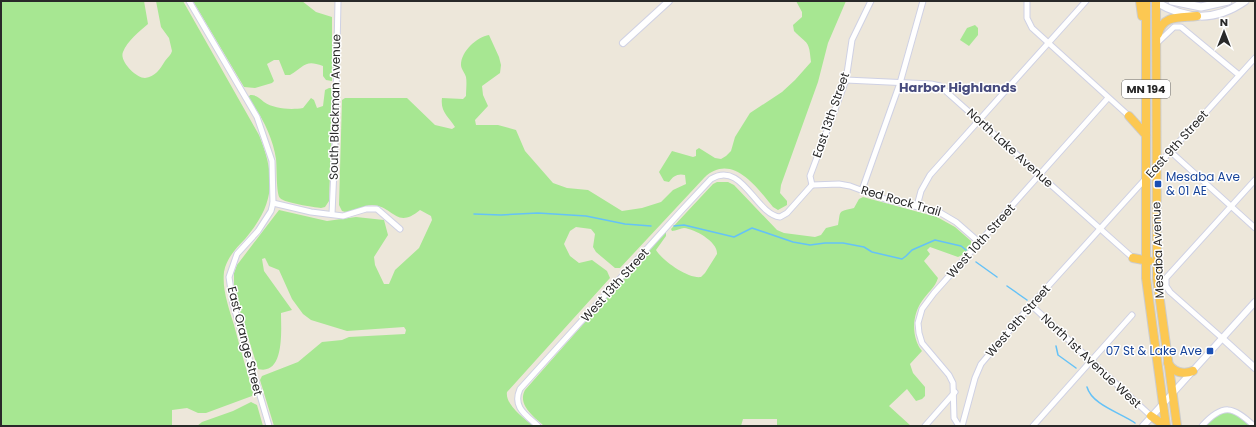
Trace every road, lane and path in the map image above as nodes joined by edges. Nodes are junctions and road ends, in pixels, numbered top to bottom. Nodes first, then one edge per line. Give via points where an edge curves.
1 (189, 1) edge
2 (338, 1) edge
3 (670, 1) edge
4 (871, 1) edge
5 (923, 1) edge
6 (1027, 1) edge
7 (1086, 1) edge
8 (1140, 1) edge
9 (1146, 1) edge
10 (1156, 1) edge
11 (1172, 1) edge
12 (1228, 1) edge
13 (1245, 1) edge
14 (1197, 16) junction
15 (1156, 42) junction
16 (624, 43) dead end
17 (1048, 43) junction
18 (1146, 47) junction
19 (1255, 58) edge
20 (1239, 75) junction
21 (846, 80) junction
22 (900, 83) junction
23 (1108, 98) junction
24 (1129, 116) joint
25 (979, 121) junction
26 (1146, 135) junction
27 (1171, 152) junction
28 (1157, 166) junction
29 (1041, 174) junction
30 (1146, 178) junction
31 (1255, 180) edge
32 (812, 185) junction
33 (862, 190) junction
34 (273, 203) junction
35 (917, 206) junction
36 (1232, 207) junction
37 (332, 214) junction
38 (1255, 228) edge
39 (400, 229) dead end
40 (1100, 230) junction
41 (980, 243) junction
42 (1133, 258) junction
43 (1146, 260) junction
44 (1157, 268) junction
45 (1146, 278) junction
46 (1255, 302) edge
47 (1031, 305) junction
48 (1132, 314) dead end
49 (1222, 338) junction
50 (1092, 361) junction
51 (1168, 363) junction
52 (1255, 368) edge
53 (1192, 370) junction
54 (955, 392) junction
55 (1172, 393) junction
56 (1163, 403) junction
57 (1151, 416) junction
58 (1254, 425) edge
59 (268, 426) edge
60 (538, 426) edge
61 (925, 426) edge
62 (961, 426) edge
63 (1033, 426) edge
64 (1143, 426) edge
65 (1165, 426) edge
66 (1177, 426) edge
67 (1202, 426) edge

1 - 34 street, East Orange Street via 257,117 272,162
2 - 37 street, South Blackman Avenue
3 - 16 street
4 - 21 street, East 13th Street via 852,40
5 - 22 street
6 - 17 street via 1026,12 1031,26
7 - 17 street
8 - 18 highway, MN 194
9 - 18 highway, Mesaba Avenue / MN 194
10 - 14 main road via 1175,12
10 - 15 highway, Mesaba Avenue / MN 194
11 - 12 main road via 1201,7
13 - 14 main road via 1217,15
14 - 15 highway via 1166,20 1160,27
15 - 20 street via 1174,27 1185,29
15 - 28 highway, Mesaba Avenue / MN 194
17 - 23 street
17 - 25 street
18 - 26 highway, Mesaba Avenue / MN 194
19 - 20 street, East 9th Street
20 - 27 street, East 9th Street
21 - 22 street, North Lake Avenue
21 - 32 street, East 13th Street via 810,176
22 - 25 street, North Lake Avenue via 940,86
22 - 33 street
23 - 24 street
23 - 29 street, West 10th Street
24 - 26 highway
25 - 29 street, North Lake Avenue
25 - 35 street via 930,175
26 - 30 highway, Mesaba Avenue / MN 194
27 - 28 street, East 9th Street
27 - 36 street
28 - 30 street, East 9th Street
28 - 44 highway, Mesaba Avenue / MN 194
29 - 40 street, North Lake Avenue
29 - 41 street, West 10th Street
30 - 40 street, East 9th Street
30 - 43 highway, Mesaba Avenue / MN 194
31 - 36 street
32 - 33 street, Red Rock Trail via 839,184
32 - 60 street, West 13th Street via 787,213 780,217 736,179 725,175 716,176 706,184 520,389 517,404
33 - 35 street, Red Rock Trail
34 - 37 street
34 - 59 street, East Orange Street via 271,211 258,231 236,258 229,281 232,304
35 - 41 street, Red Rock Trail via 947,215
36 - 38 street
36 - 49 street via 1170,272 1166,281 1166,286 1173,296
37 - 39 street via 343,216 366,209 377,209
40 - 42 street, North Lake Avenue
40 - 47 street, West 9th Street
41 - 54 street, West 10th Street via 934,293 922,309 918,323 922,343 949,375
42 - 43 highway
42 - 45 highway via 1142,268
43 - 44 highway
43 - 45 highway, Mesaba Avenue / MN 194
44 - 51 highway, Mesaba Avenue / MN 194
45 - 56 highway, Mesaba Avenue / MN 194
46 - 49 street
47 - 50 street, North 1st Avenue West
47 - 62 street, West 9th Street via 981,364
48 - 50 street
49 - 52 street
49 - 53 street
50 - 57 street, North 1st Avenue West
50 - 63 street
51 - 53 highway via 1178,372
51 - 55 highway, Mesaba Avenue / MN 194
53 - 55 street
54 - 61 street
54 - 62 street via 954,418
55 - 56 street
55 - 66 highway, Mesaba Avenue / MN 194
56 - 57 street
56 - 65 highway, Mesaba Avenue / MN 194
57 - 64 street
57 - 65 highway
58 - 67 street via 1237,412 1224,410 1213,414

